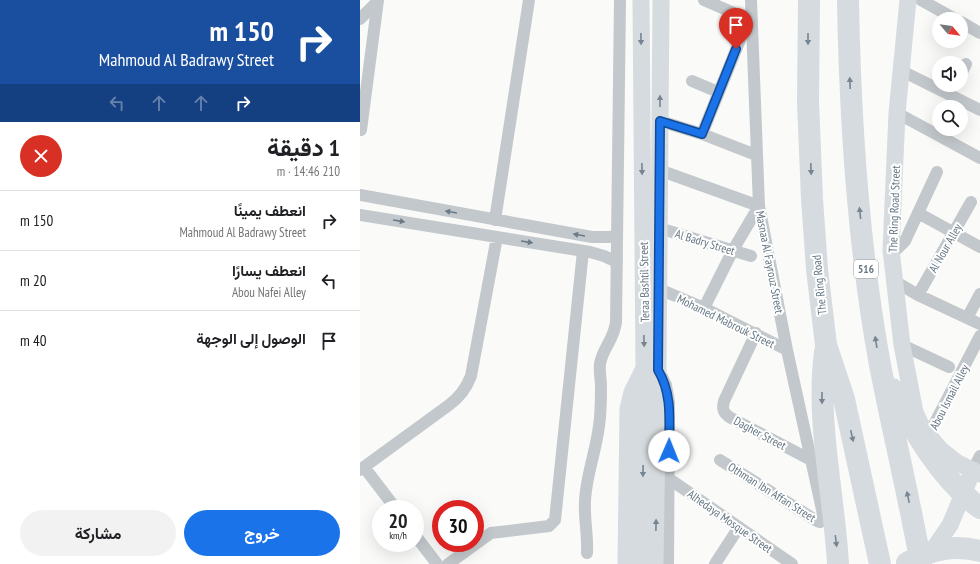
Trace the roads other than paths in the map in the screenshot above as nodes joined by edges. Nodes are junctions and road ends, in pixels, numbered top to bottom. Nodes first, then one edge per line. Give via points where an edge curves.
1 (529, 0) edge
2 (620, 0) edge
3 (641, 0) edge
4 (660, 0) edge
5 (704, 0) edge
6 (751, 0) edge
7 (809, 0) edge
8 (848, 0) edge
9 (908, 0) edge
10 (921, 0) edge
11 (378, 1) edge
12 (942, 12) edge
13 (360, 19) edge
14 (750, 21) junction
15 (968, 26) edge
16 (980, 33) edge
17 (900, 70) junction
18 (364, 72) edge
19 (692, 81) dead end
20 (932, 82) edge
21 (718, 92) junction
22 (956, 92) edge
23 (980, 110) edge
24 (897, 113) junction
25 (660, 121) junction
26 (361, 130) edge
27 (702, 134) junction
28 (756, 155) junction
29 (980, 158) edge
30 (659, 170) junction
31 (937, 172) dead end
32 (360, 195) edge
33 (971, 202) dead end
34 (759, 206) junction
35 (918, 213) junction
36 (360, 215) edge
37 (495, 220) junction
38 (659, 228) junction
39 (954, 233) junction
40 (617, 235) junction
41 (497, 237) junction
42 (980, 247) edge
43 (733, 250) junction
44 (891, 250) junction
45 (583, 251) junction
46 (751, 256) dead end
47 (617, 262) junction
48 (896, 282) junction
49 (651, 286) junction
50 (980, 294) edge
51 (918, 295) junction
52 (704, 308) junction
53 (967, 318) junction
54 (980, 324) edge
55 (756, 333) junction
56 (980, 336) edge
57 (902, 344) junction
58 (826, 345) junction
59 (786, 350) junction
60 (880, 364) junction
61 (948, 367) dead end
62 (651, 369) junction
63 (928, 436) junction
64 (720, 460) dead end
65 (811, 460) junction
66 (978, 467) edge
67 (362, 468) edge
68 (668, 478) junction
69 (389, 500) edge
70 (980, 508) edge
71 (822, 519) joint
72 (739, 527) junction
73 (424, 547) edge
74 (980, 551) edge
75 (587, 553) dead end
76 (879, 556) edge
77 (927, 558) edge
78 (784, 562) edge
79 (437, 564) edge
80 (448, 564) edge
81 (626, 564) edge
82 (641, 564) edge
83 (655, 564) edge
84 (668, 564) edge
85 (715, 564) edge
86 (838, 564) edge
87 (906, 564) edge

1 - 37 street
2 - 40 street
3 -> 49 street, Teraa Bashtil Street
25 -> 4 street, Teraa Bashtil Street
5 - 14 street
6 - 14 street, Masnaa Al Fayrouz Street
7 -> 58 highway, The Ring Road via 808,102 812,199
60 -> 8 highway, 516 via 862,239 856,175
9 - 17 street, The Ring Road Street
10 - 12 street
11 - 13 street
11 - 18 street
14 - 21 street
14 - 28 street, Masnaa Al Fayrouz Street
15 - 16 street
17 - 20 street
17 - 24 street, The Ring Road Street
18 - 26 street
19 - 21 street
21 - 27 street
22 - 23 street
24 - 29 street
24 - 44 street, The Ring Road Street
25 - 27 street
25 - 30 street, Teraa Bashtil Street
27 - 28 street
28 - 34 street, Masnaa Al Fayrouz Street
30 - 34 street
30 - 38 street, Teraa Bashtil Street
31 - 35 street
37 -> 32 street
33 - 39 street, Al Nour Alley
34 - 43 street
34 - 59 street, Masnaa Al Fayrouz Street
35 - 39 street
35 - 44 street via 905,241 901,246
36 -> 41 street
40 -> 37 street via 592,238
38 - 43 street, Al Badry Street
38 - 49 street, Teraa Bashtil Street
39 - 42 street
39 - 51 street, Al Nour Alley
40 - 47 street
41 -> 45 street
41 - 67 street via 471,376 466,388 459,398
43 - 46 street, Al Badry Street
43 - 52 street
44 - 48 street, The Ring Road Street
45 - 47 street
45 - 80 street via 555,520 548,526 491,533
47 - 75 street via 615,328 600,361 600,425 586,492
48 - 51 street
48 - 57 street, The Ring Road Street
49 - 52 street, Mohamed Mabrouk Street
49 - 62 street, Teraa Bashtil Street
50 - 53 street
51 - 53 street
52 - 55 street, Mohamed Mabrouk Street
53 - 54 street
55 - 59 street, Mohamed Mabrouk Street
55 - 65 street, Dagher Street via 722,408 731,418
56 - 63 street, Abou Ismail Alley
57 - 61 street
57 - 63 street, The Ring Road Street via 915,412
58 -> 76 highway, The Ring Road via 844,399
58 -> 86 highway via 823,420
59 - 65 street, Masnaa Al Fayrouz Street
60 - 70 highway via 912,424 949,480
77 -> 60 highway, 516 via 916,535
62 - 68 street, Teraa Bashtil Street via 666,385 669,402
62 - 81 street via 639,376 628,409
62 -> 82 street, Teraa Bashtil Street
83 -> 62 street, Teraa Bashtil Street
63 - 66 street via 956,462
64 - 71 street, Othman Ibn Affan Street via 817,521 820,522
65 - 71 street, Masnaa Al Fayrouz Street
66 - 77 street via 950,526
67 - 69 street
68 - 72 street, Alhedaya Mosque Street
68 - 84 street, Teraa Bashtil Street
72 - 78 street, Alhedaya Mosque Street
72 - 85 street
73 - 79 street
74 - 77 highway via 960,548
77 - 87 highway

